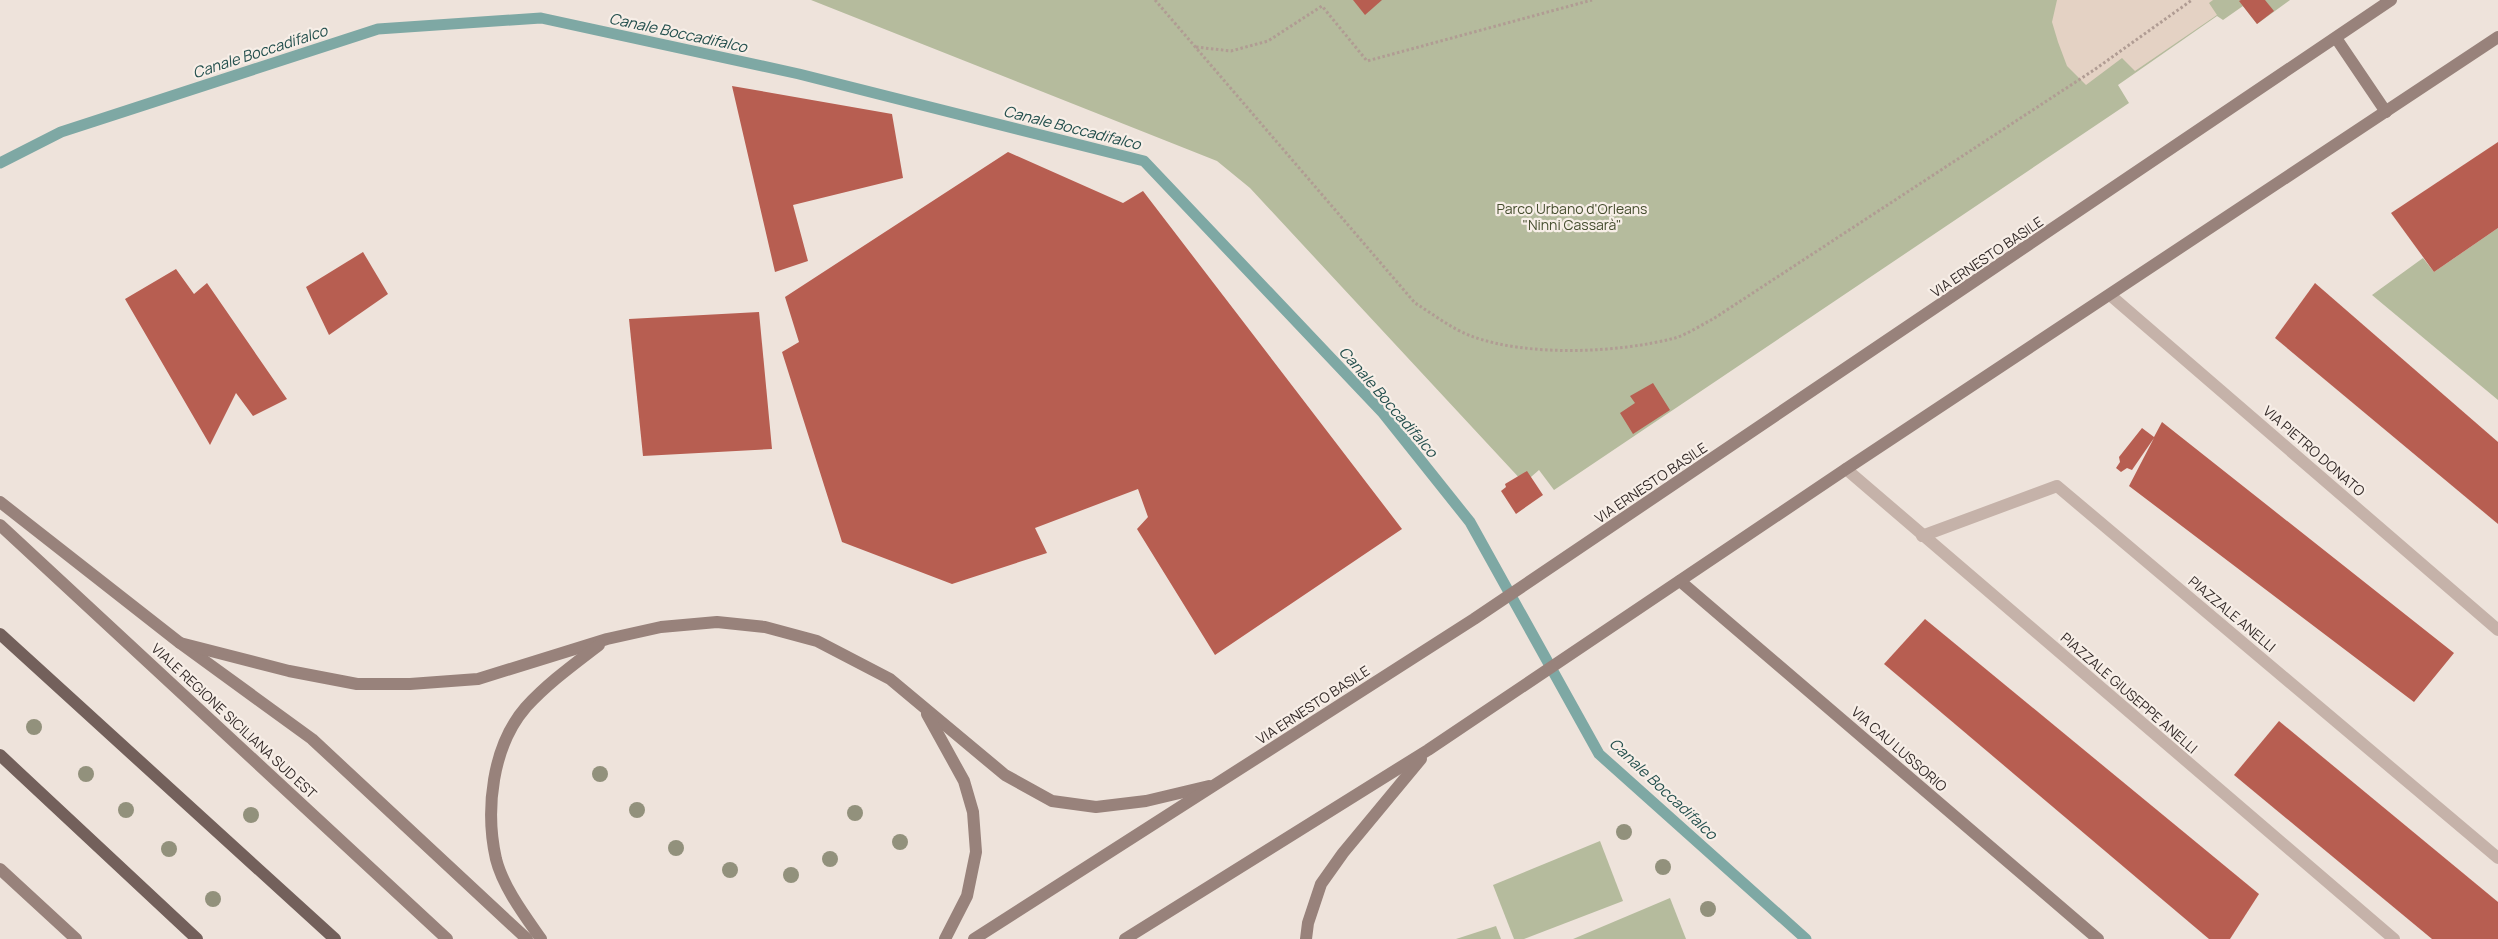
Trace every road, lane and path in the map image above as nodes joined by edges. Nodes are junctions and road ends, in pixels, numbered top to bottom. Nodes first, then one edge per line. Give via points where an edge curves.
1 (1155, 0) edge
2 (1592, 0) edge
3 (2192, 0) edge
4 (2391, 0) edge
5 (2498, 37) edge
6 (2336, 38) junction
7 (1196, 47) junction
8 (2386, 112) junction
9 (2110, 295) junction
10 (1846, 469) junction
11 (0, 502) edge
12 (0, 525) edge
13 (1922, 536) junction
14 (1680, 581) junction
15 (2498, 630) edge
16 (0, 634) edge
17 (607, 639) junction
18 (180, 643) junction
19 (922, 705) junction
20 (1428, 750) junction
21 (0, 755) edge
22 (1219, 784) junction
23 (2498, 858) edge
24 (0, 869) edge
25 (76, 939) edge
26 (197, 939) edge
27 (335, 939) edge
28 (447, 939) edge
29 (527, 939) edge
30 (541, 939) edge
31 (945, 939) edge
32 (974, 939) edge
33 (1124, 939) edge
34 (1306, 939) edge
35 (2098, 939) edge
36 (2394, 939) edge

1 - 7 path
2 - 7 path via 1367,61 1322,6 1268,41 1231,51
3 - 7 path via 2094,70 1713,320 1678,337 1636,346 1563,350 1516,348 1470,336 1415,303
4 - 6 street, VIA ERNESTO BASILE
5 - 8 street
6 - 8 street
6 - 22 street, VIA ERNESTO BASILE via 1562,561
8 - 9 street
9 - 10 street
9 - 15 street, VIA PIETRO DONATO
10 - 13 street, PIAZZALE GIUSEPPE ANELLI
10 - 14 street
11 - 18 street
12 - 28 street, VIALE REGIONE SICILIANA SUD EST
13 - 23 street, PIAZZALE ANELLI via 2057,486
13 - 36 street, PIAZZALE GIUSEPPE ANELLI
14 - 20 street
14 - 35 street, VIA CAU LUSSORIO
16 - 27 main road
17 - 18 street via 478,679 410,684 357,684 289,671
17 - 19 street via 660,627 717,622 765,627 817,641 851,657 890,679
17 - 30 street via 551,682 525,708 498,760 492,792 496,860 518,906
18 - 29 street via 312,739
19 - 22 street via 1004,775 1052,800 1096,807
19 - 31 street via 964,781 973,812 976,852 967,896
20 - 33 street
20 - 34 street via 1321,884
21 - 26 main road
22 - 32 street, VIA ERNESTO BASILE
24 - 25 street

